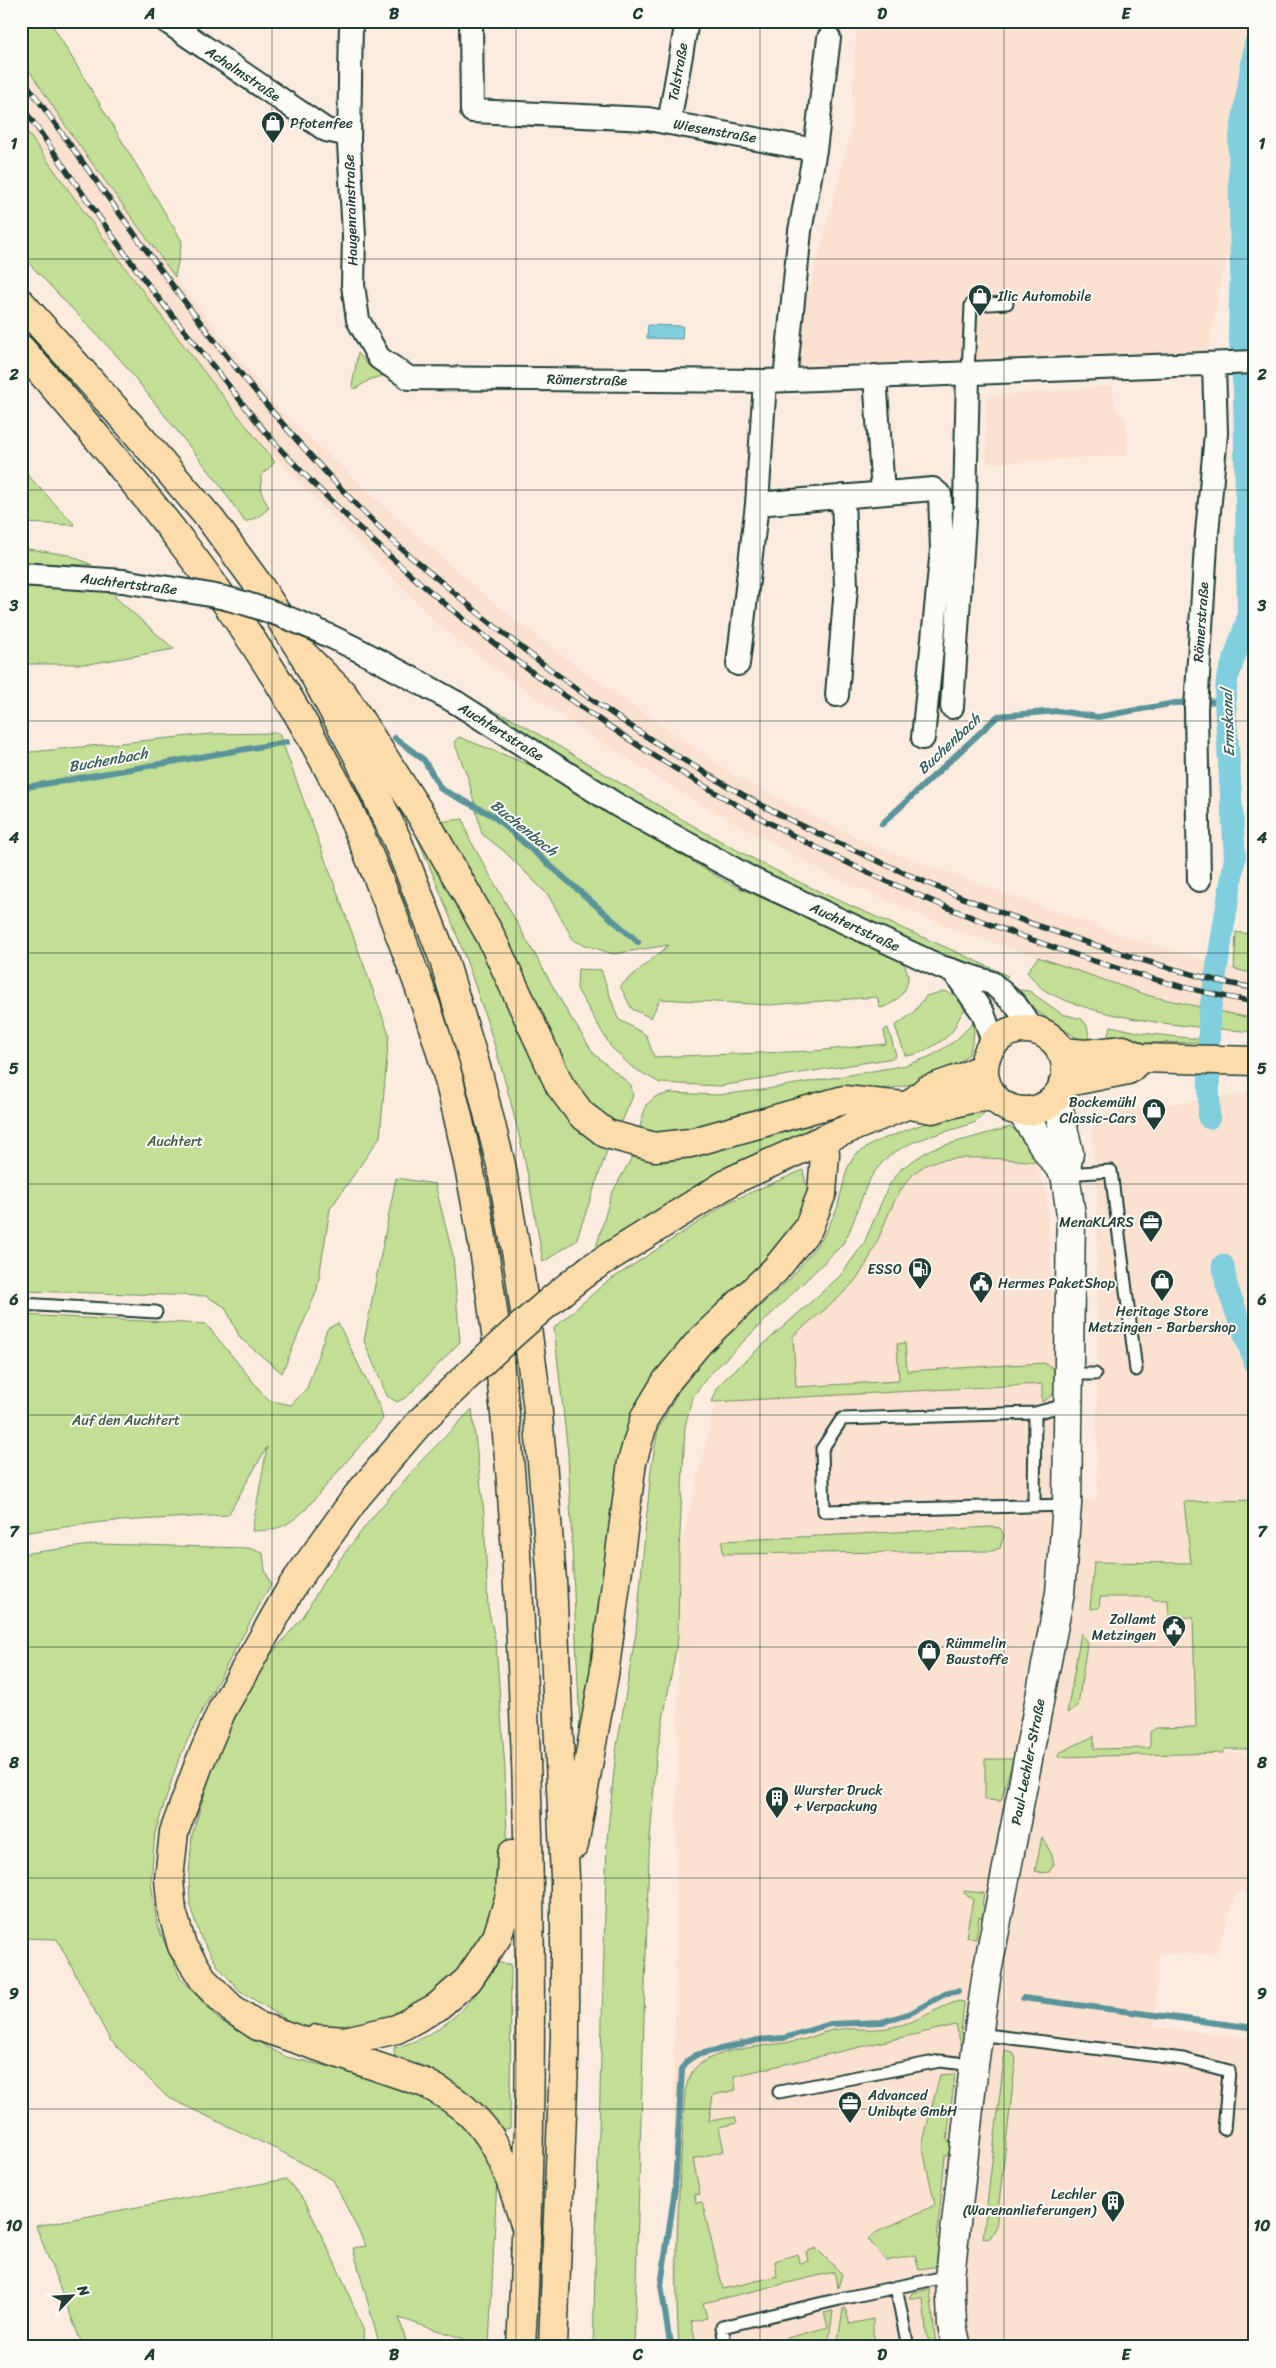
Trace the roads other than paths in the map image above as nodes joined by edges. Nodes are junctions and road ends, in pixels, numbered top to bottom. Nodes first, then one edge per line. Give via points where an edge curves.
1 (166, 21) edge
2 (350, 21) edge
3 (471, 21) edge
4 (687, 21) edge
5 (829, 38) dead end
6 (669, 123) junction
7 (349, 135) junction
8 (815, 150) junction
9 (21, 303) edge
10 (1006, 303) dead end
11 (21, 349) edge
12 (1234, 363) edge
13 (968, 373) junction
14 (875, 376) junction
15 (409, 378) joint
16 (775, 381) junction
17 (883, 493) junction
18 (843, 496) junction
19 (757, 504) junction
20 (21, 574) edge
21 (303, 654) junction
22 (738, 664) dead end
23 (837, 695) dead end
24 (952, 707) dead end
25 (923, 738) dead end
26 (1199, 880) dead end
27 (954, 972) junction
28 (1034, 1031) junction
29 (1061, 1052) junction
30 (989, 1056) junction
31 (1141, 1058) junction
32 (1246, 1060) edge
33 (1060, 1090) junction
34 (993, 1096) junction
35 (907, 1106) junction
36 (1022, 1111) junction
37 (824, 1138) junction
38 (1066, 1174) junction
39 (21, 1304) edge
40 (156, 1312) dead end
41 (1136, 1370) dead end
42 (1069, 1404) junction
43 (1035, 1413) junction
44 (1034, 1505) junction
45 (1067, 1505) junction
46 (526, 1760) junction
47 (565, 1878) junction
48 (978, 2034) junction
49 (288, 2037) junction
50 (974, 2065) junction
51 (780, 2092) dead end
52 (1224, 2129) dead end
53 (527, 2230) junction
54 (950, 2276) junction
55 (896, 2287) junction
56 (521, 2347) edge
57 (553, 2347) edge
58 (726, 2347) edge
59 (908, 2347) edge
60 (957, 2347) edge

1 - 7 street, Achalmstraße via 326,130
2 - 7 street, Haugenrainstraße
3 - 6 street, Wiesenstraße via 472,111 648,119
4 - 6 street, Talstraße
5 - 8 street
6 - 8 street, Wiesenstraße
7 - 15 street, Haugenrainstraße via 353,285 358,320 380,358
8 - 16 street
9 - 21 main road via 211,520
10 - 13 lane via 971,305
11 - 46 main road via 110,450 182,540 272,669 328,767 366,849 412,967 449,1082 489,1285 506,1418 517,1555
12 - 13 street, Römerstraße
12 - 26 street, Römerstraße via 1216,433 1206,545 1196,701
13 - 14 street, Römerstraße
13 - 24 street via 965,505
14 - 16 street, Römerstraße
14 - 17 street
15 - 16 street, Römerstraße
16 - 19 street
17 - 18 street
17 - 25 street via 933,489 940,495 942,549
18 - 19 street
18 - 23 street via 846,586
19 - 22 street
20 - 27 street, Auchtertstraße, bridge via 123,581 228,599 295,620 370,655 457,704 617,805 752,880
21 - 35 main road via 343,694 428,826 490,935 560,1086 581,1114 607,1134 654,1147 690,1143 844,1100
21 - 47 main road via 357,754 397,840 443,957 480,1077 501,1165 537,1402 552,1580
27 - 28 street, Auchtertstraße via 992,983 1015,1004
27 - 30 street via 983,1013
28 - 29 main road via 1051,1039
28 - 30 main road via 1009,1032
29 - 31 main road via 1087,1054 1123,1050
29 - 33 main road via 1065,1067
30 - 34 main road via 987,1086
30 - 35 main road via 964,1078 927,1090
31 - 32 main road
31 - 33 main road via 1128,1070
33 - 36 main road via 1040,1108
33 - 38 street, Paul-Lechler-Straße via 1069,1153
34 - 35 main road via 932,1109
34 - 36 main road via 1006,1106
35 - 37 main road
36 - 38 street via 1051,1157
37 - 47 main road via 822,1193 808,1229 775,1270 700,1341 666,1382 645,1417 632,1462 604,1675 579,1824
37 - 49 main road, bridge via 733,1180 590,1269 537,1310 420,1422 357,1496 293,1585 222,1710 199,1764 174,1832 169,1879 172,1911 182,1946 205,1982 231,2008 258,2026
38 - 41 lane via 1111,1171
38 - 42 street, Paul-Lechler-Straße via 1082,1374
39 - 40 lane
42 - 43 lane
42 - 45 street, Paul-Lechler-Straße
43 - 44 lane
43 - 44 lane via 842,1419 822,1449 824,1511
44 - 45 lane
45 - 48 street, Paul-Lechler-Straße via 1060,1593
46 - 49 main road via 513,1841 510,1896 496,1937 468,1980 437,2007 397,2029 345,2041
46 - 53 main road via 530,1877
47 - 57 main road via 565,2036
48 - 50 street, Paul-Lechler-Straße
48 - 52 lane via 1183,2059 1229,2071
49 - 53 main road via 425,2083 465,2108 494,2140
50 - 51 lane via 940,2061
50 - 54 street, Paul-Lechler-Straße
53 - 56 main road
54 - 55 lane
54 - 60 street, Paul-Lechler-Straße via 952,2325
55 - 58 lane via 722,2327
55 - 59 lane

